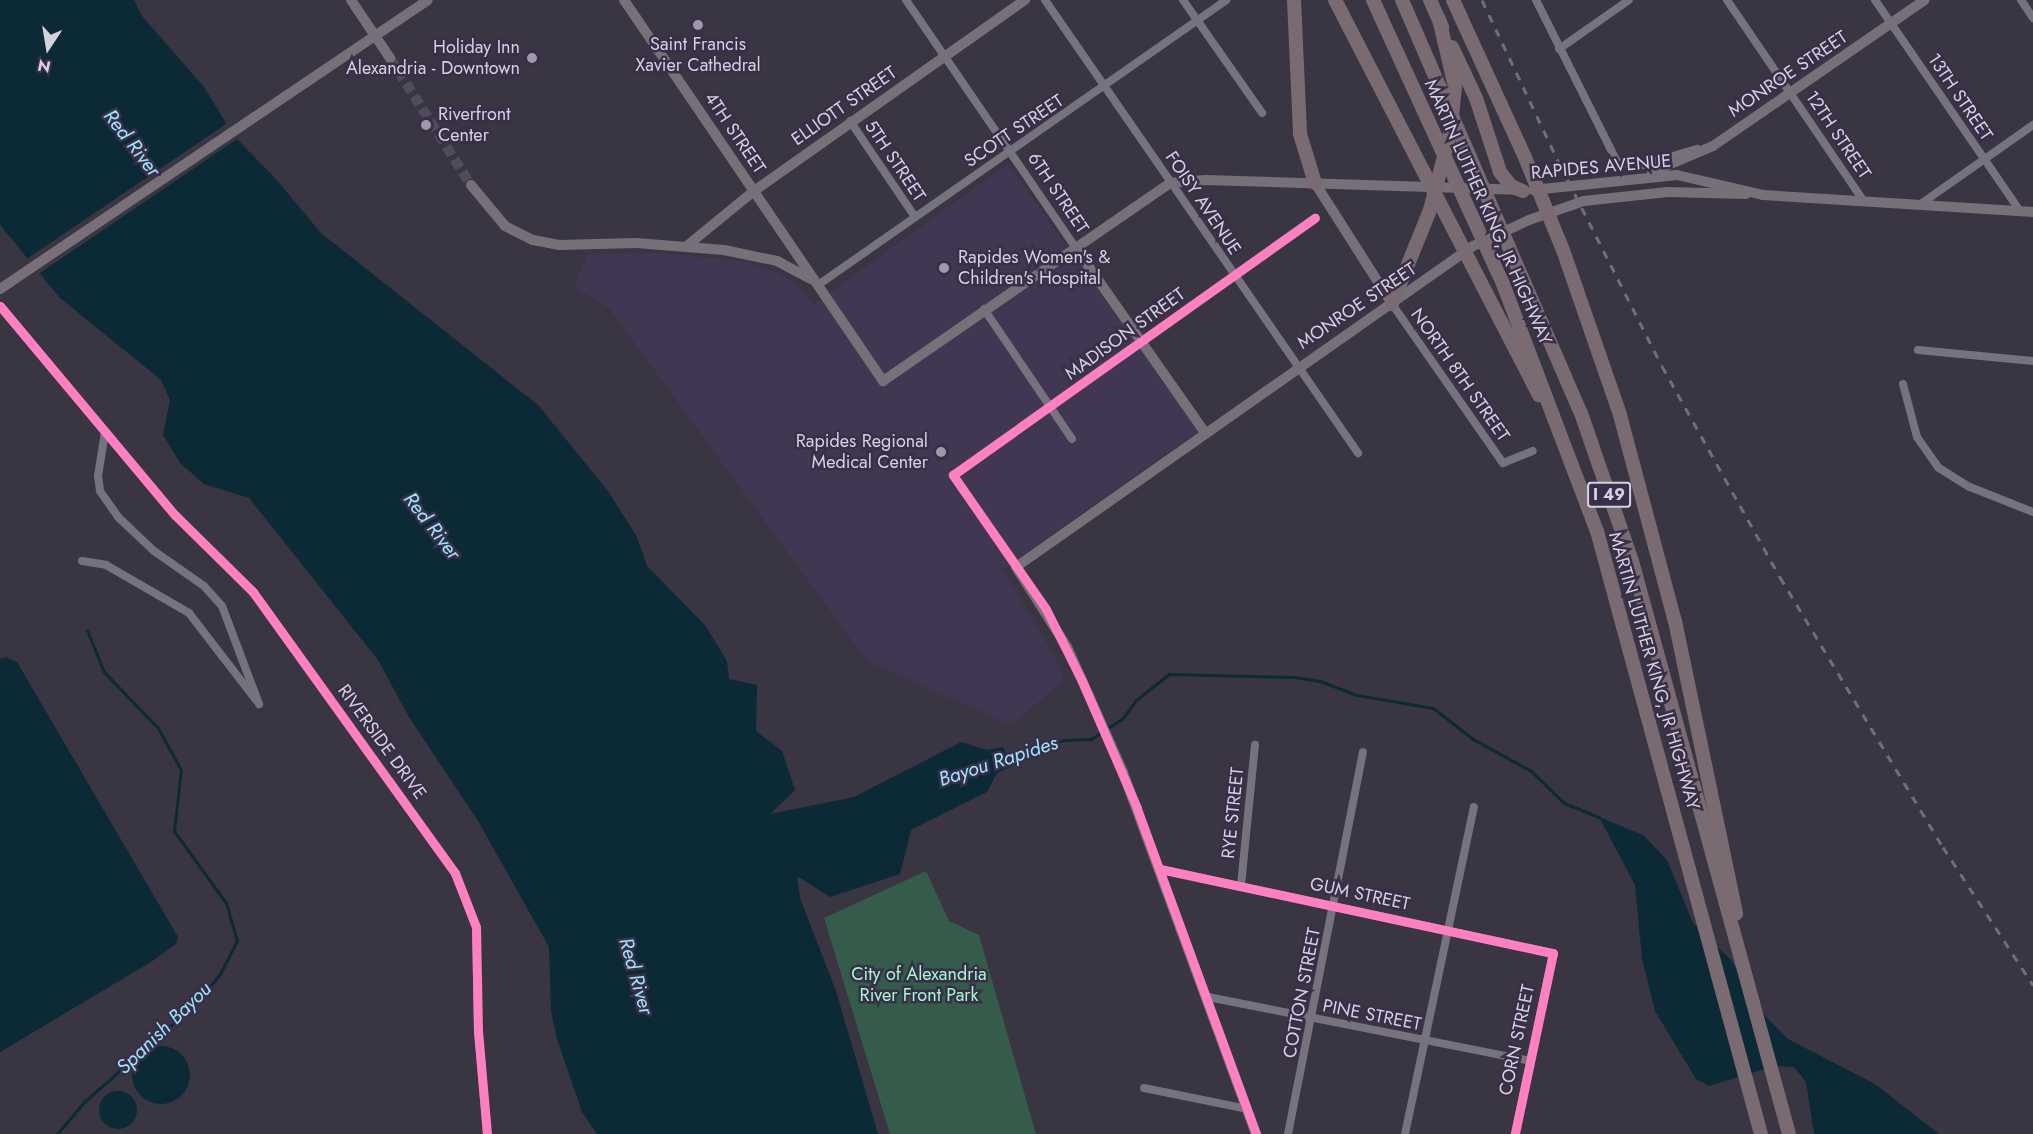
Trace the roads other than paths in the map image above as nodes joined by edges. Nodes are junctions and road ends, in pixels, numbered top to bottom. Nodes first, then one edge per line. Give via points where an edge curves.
1 (351, 0) edge
2 (428, 0) edge
3 (906, 0) edge
4 (1025, 0) edge
5 (1045, 0) edge
6 (1183, 0) edge
7 (1226, 0) edge
8 (1294, 0) edge
9 (1335, 0) edge
10 (1373, 0) edge
11 (1402, 0) edge
12 (1430, 0) edge
13 (1453, 0) edge
14 (1536, 0) edge
15 (1629, 0) edge
16 (1727, 0) edge
17 (1875, 0) edge
18 (1925, 0) edge
19 (2021, 0) edge
20 (626, 1) edge
21 (2033, 18) edge
22 (1439, 19) junction
23 (1197, 21) junction
24 (1892, 24) junction
25 (375, 35) junction
26 (1559, 50) junction
27 (944, 56) junction
28 (390, 58) tunnel mouth
29 (1105, 88) junction
30 (1791, 91) junction
31 (1262, 113) dead end
32 (850, 121) junction
33 (2033, 125) edge
34 (1713, 146) junction
35 (1010, 152) junction
36 (1984, 159) junction
37 (1631, 179) junction
38 (1170, 183) junction
39 (1315, 183) junction
40 (471, 185) tunnel mouth
41 (1438, 187) junction
42 (754, 190) junction
43 (1524, 191) junction
44 (1763, 195) junction
45 (1862, 199) junction
46 (1922, 203) junction
47 (2020, 211) junction
48 (2033, 212) edge
49 (915, 218) junction
50 (1315, 218) dead end
51 (687, 245) junction
52 (1075, 247) junction
53 (1234, 276) junction
54 (818, 285) junction
55 (0, 289) edge
56 (1392, 304) junction
57 (0, 306) edge
58 (984, 309) junction
59 (1143, 343) junction
60 (1918, 350) dead end
61 (2033, 361) edge
62 (1297, 367) junction
63 (1903, 384) dead end
64 (1050, 407) junction
65 (105, 432) junction
66 (1205, 433) junction
67 (1072, 439) dead end
68 (1533, 451) dead end
69 (1358, 453) dead end
70 (1571, 458) junction
71 (2033, 512) edge
72 (82, 561) dead end
73 (1016, 567) junction
74 (1255, 745) dead end
75 (1363, 752) dead end
76 (1474, 807) dead end
77 (1160, 869) junction
78 (1241, 885) junction
79 (1335, 905) junction
80 (1449, 930) junction
81 (1553, 953) joint
82 (1208, 997) junction
83 (1756, 1010) junction
84 (1312, 1018) junction
85 (1424, 1040) junction
86 (1530, 1061) junction
87 (1144, 1088) dead end
88 (1247, 1109) junction
89 (487, 1134) edge
90 (1256, 1134) edge
91 (1288, 1134) edge
92 (1405, 1134) edge
93 (1515, 1134) edge
94 (1761, 1134) edge
95 (1789, 1134) edge

1 - 25 main road
2 - 25 main road
3 - 27 street, 6TH STREET
4 - 27 main road, ELLIOTT STREET
5 - 29 street, FOISY AVENUE
6 - 23 street
7 - 23 street, SCOTT STREET
8 - 39 highway via 1300,134
9 - 70 highway
10 - 70 highway, MARTIN LUTHER KING, JR HIGHWAY / I 49 via 1472,210
11 - 83 highway, MARTIN LUTHER KING, JR HIGHWAY / I 49 via 1581,413 1632,561
12 - 22 highway
13 - 83 highway via 1512,130 1590,325 1641,489 1680,644
14 - 26 street
15 - 26 street
16 - 30 street, 12TH STREET
17 - 24 street, 13TH STREET
18 - 24 main road, MONROE STREET
19 - 21 street
20 - 42 main road, 4TH STREET
22 - 41 highway via 1455,87
22 - 43 highway via 1476,98 1500,172 1511,186
23 - 29 street, SCOTT STREET
23 - 31 street
24 - 30 main road, MONROE STREET
24 - 36 street, 13TH STREET
25 - 28 main road
25 - 55 main road
26 - 34 street via 1612,155 1622,165 1636,167
27 - 32 main road, ELLIOTT STREET
27 - 35 street, 6TH STREET
29 - 35 street, SCOTT STREET
29 - 38 street, FOISY AVENUE
30 - 34 main road, MONROE STREET
30 - 45 street, 12TH STREET
32 - 42 main road, ELLIOTT STREET
32 - 49 street, 5TH STREET
33 - 36 street
34 - 37 main road, MONROE STREET via 1671,167
35 - 49 street, SCOTT STREET
35 - 52 street, 6TH STREET
36 - 46 street
36 - 47 street, 13TH STREET
37 - 43 main road, RAPIDES AVENUE
37 - 44 main road, RAPIDES AVENUE via 1686,176
38 - 39 main road, RAPIDES AVENUE
38 - 52 main road
38 - 53 street, FOISY AVENUE
39 - 41 main road, RAPIDES AVENUE
39 - 56 main road
40 - 51 main road via 505,226 533,240 559,245
41 - 43 main road, RAPIDES AVENUE
41 - 56 highway
42 - 51 main road, ELLIOTT STREET
42 - 54 main road, 4TH STREET
44 - 45 main road, RAPIDES AVENUE
44 - 56 main road, MONROE STREET via 1668,192 1612,196 1569,206 1473,246
45 - 46 main road, RAPIDES AVENUE
46 - 47 main road, RAPIDES AVENUE
47 - 48 main road, RAPIDES AVENUE
49 - 54 street, SCOTT STREET
50 - 53 street, MADISON STREET
51 - 54 main road via 777,261
52 - 58 main road
52 - 59 main road, 6TH STREET
53 - 59 street, MADISON STREET
53 - 62 street, FOISY AVENUE
54 - 58 main road, 4TH STREET via 883,381
56 - 62 main road, MONROE STREET
56 - 68 street, NORTH 8TH STREET via 1503,463
57 - 65 street, RIVERSIDE DRIVE
58 - 64 street
59 - 64 street, MADISON STREET
59 - 66 main road, 6TH STREET
60 - 61 street
62 - 66 main road, MONROE STREET
62 - 69 street, FOISY AVENUE
63 - 71 street via 1917,437 1939,468 1970,487
64 - 67 street
64 - 73 street, MADISON STREET via 953,475
65 - 72 street via 98,476 100,491 118,517 204,586 222,606 259,704 189,613 106,565
65 - 89 street, RIVERSIDE DRIVE via 175,515 254,592 455,873 476,927 478,1031
66 - 73 main road, MONROE STREET
70 - 94 highway, MARTIN LUTHER KING, JR HIGHWAY / I 49 via 1641,681
73 - 77 main road via 1046,609 1082,681
74 - 78 street, RYE STREET
75 - 79 street, COTTON STREET
76 - 80 street
77 - 78 street, GUM STREET
77 - 82 main road
78 - 79 street, GUM STREET
79 - 80 street, GUM STREET
79 - 84 street, COTTON STREET
80 - 81 street, GUM STREET
80 - 85 street
81 - 86 street, CORN STREET
82 - 84 street, PINE STREET
82 - 88 main road
83 - 95 highway, MARTIN LUTHER KING, JR HIGHWAY / I 49
84 - 85 street, PINE STREET
84 - 91 street, COTTON STREET
85 - 86 street, PINE STREET
85 - 92 street
86 - 93 street, CORN STREET
87 - 88 street
88 - 90 main road

